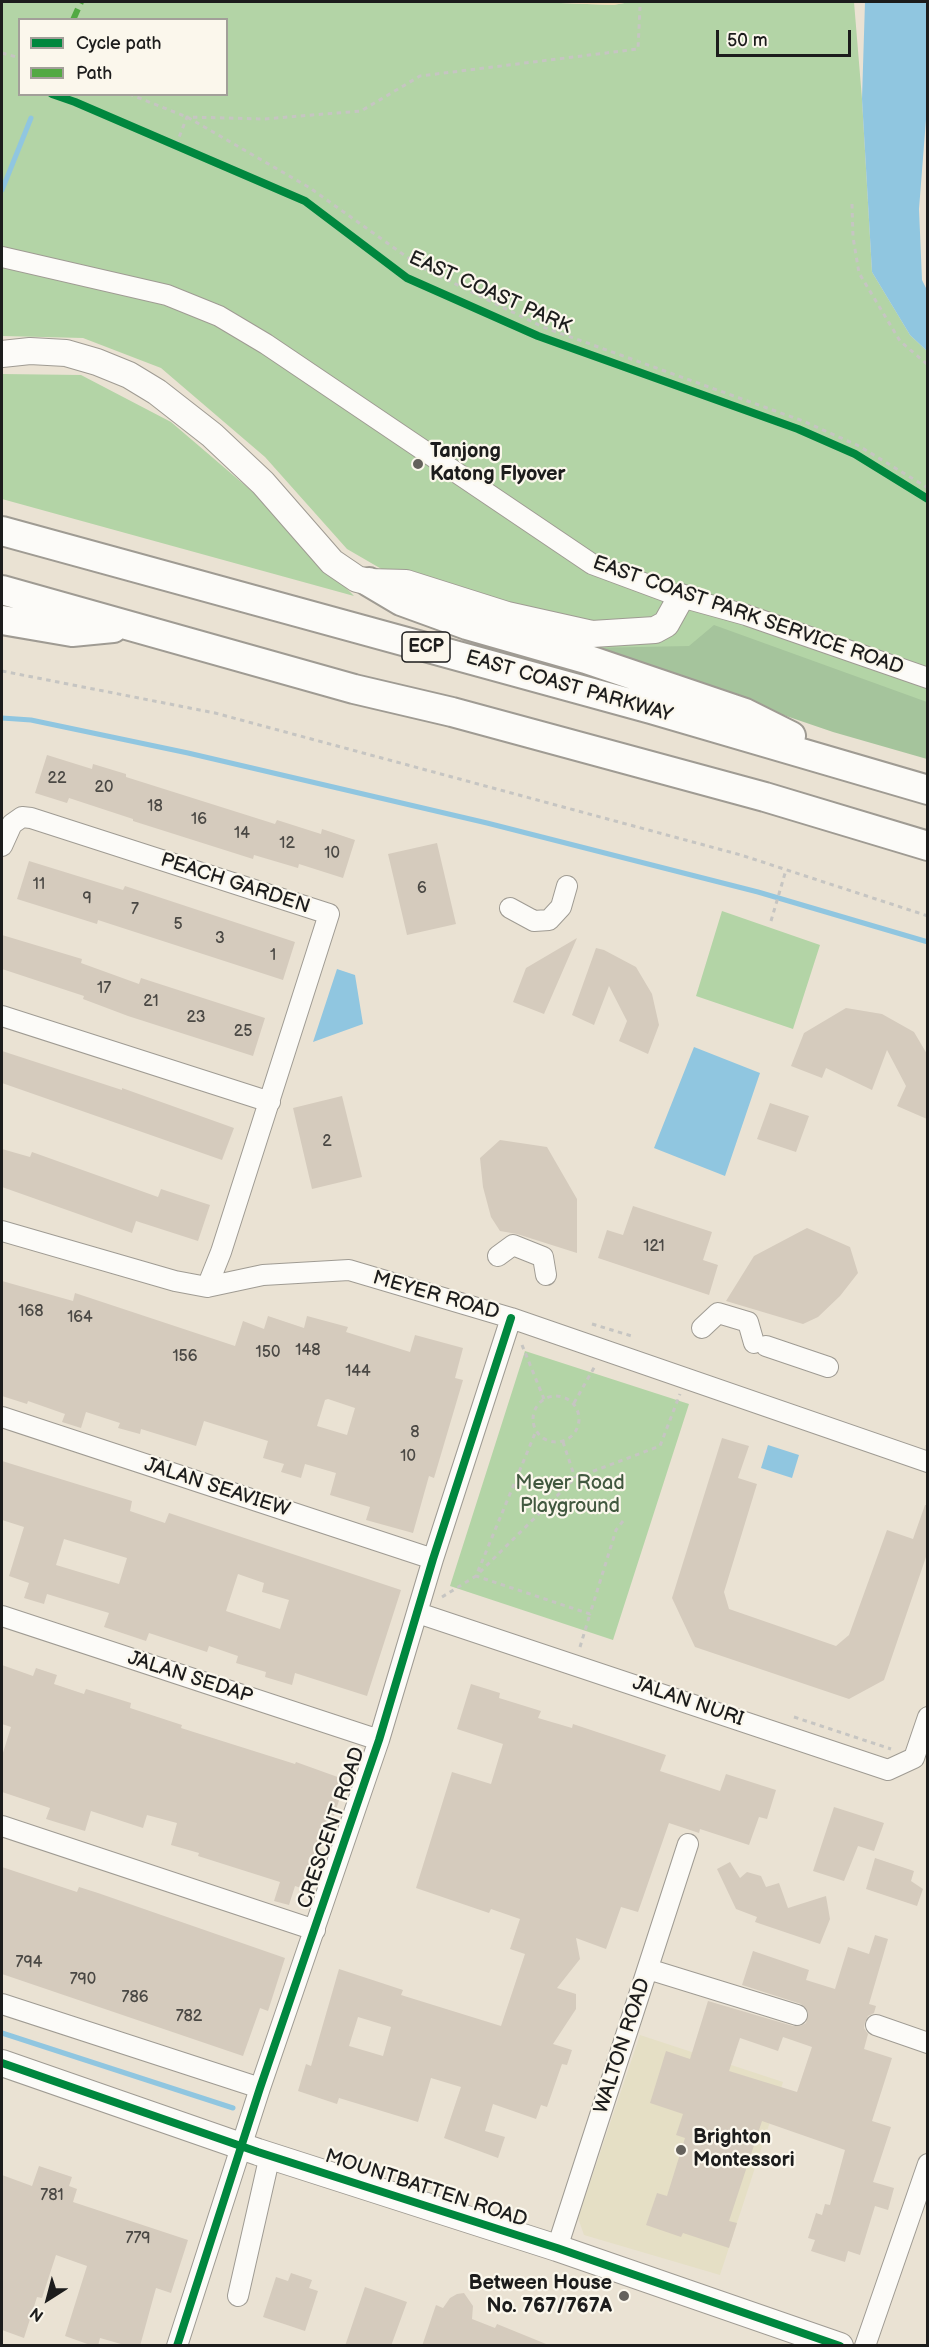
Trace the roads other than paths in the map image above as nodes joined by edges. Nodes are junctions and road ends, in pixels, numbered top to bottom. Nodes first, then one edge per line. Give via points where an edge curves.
1 (2, 257) edge
2 (2, 354) edge
3 (2, 531) edge
4 (369, 582) junction
5 (2, 590) edge
6 (681, 597) junction
7 (2, 620) edge
8 (127, 626) junction
9 (927, 678) edge
10 (849, 766) junction
11 (927, 790) edge
12 (2, 846) edge
13 (927, 846) edge
14 (567, 886) dead end
15 (510, 908) dead end
16 (2, 1016) edge
17 (270, 1102) junction
18 (2, 1231) edge
19 (498, 1256) dead end
20 (546, 1275) dead end
21 (207, 1287) junction
22 (511, 1318) junction
23 (702, 1328) dead end
24 (828, 1368) dead end
25 (2, 1417) edge
26 (927, 1462) edge
27 (433, 1559) junction
28 (418, 1613) junction
29 (2, 1616) edge
30 (927, 1716) edge
31 (379, 1740) junction
32 (2, 1826) edge
33 (688, 1844) dead end
34 (315, 1930) junction
35 (648, 1969) junction
36 (2, 2004) edge
37 (797, 2015) dead end
38 (876, 2025) dead end
39 (927, 2043) edge
40 (2, 2063) edge
41 (260, 2088) junction
42 (242, 2146) junction
43 (270, 2155) junction
44 (927, 2164) edge
45 (558, 2248) junction
46 (238, 2296) dead end
47 (177, 2346) edge
48 (840, 2346) edge
49 (865, 2346) edge

1 - 6 street, EAST COAST PARK SERVICE ROAD via 167,296 219,316 592,564
2 - 4 main road via 66,353 129,375 157,392 212,435 263,483 332,561 357,579
3 - 10 highway, EAST COAST PARKWAY / ECP
4 - 6 main road via 406,583 507,615 592,634 655,630 666,624
4 - 10 highway via 401,600 467,625 746,712
5 - 8 highway
6 - 9 street, EAST COAST PARK SERVICE ROAD via 746,615
7 - 8 highway via 72,632
8 - 13 highway via 765,797
10 - 11 highway, EAST COAST PARKWAY / ECP
12 - 17 street, PEACH GARDEN via 12,824 22,817 31,818 329,914
14 - 15 street via 561,907 549,920 534,921
16 - 17 street
17 - 21 street, PEACH GARDEN
18 - 21 street, MEYER ROAD
19 - 20 street via 513,1245 543,1257
21 - 22 street, MEYER ROAD via 263,1275 349,1270
22 - 26 street, MEYER ROAD
22 - 27 street, CRESCENT ROAD
23 - 24 street via 718,1313 748,1322 760,1344
25 - 27 street, JALAN SEAVIEW
27 - 28 street, CRESCENT ROAD
28 - 30 street, JALAN NURI via 888,1770 914,1758
28 - 31 street, CRESCENT ROAD
29 - 31 street, JALAN SEDAP
31 - 34 street, CRESCENT ROAD
32 - 34 street
33 - 35 street, WALTON ROAD
34 - 41 street, CRESCENT ROAD
35 - 37 street
35 - 45 street, WALTON ROAD
36 - 41 street
38 - 39 street
40 - 42 main road, MOUNTBATTEN ROAD
41 - 42 street, CRESCENT ROAD
42 - 43 main road, MOUNTBATTEN ROAD
42 - 47 street, CRESCENT ROAD
43 - 45 main road, MOUNTBATTEN ROAD
43 - 46 street
44 - 49 street
45 - 48 main road, MOUNTBATTEN ROAD

